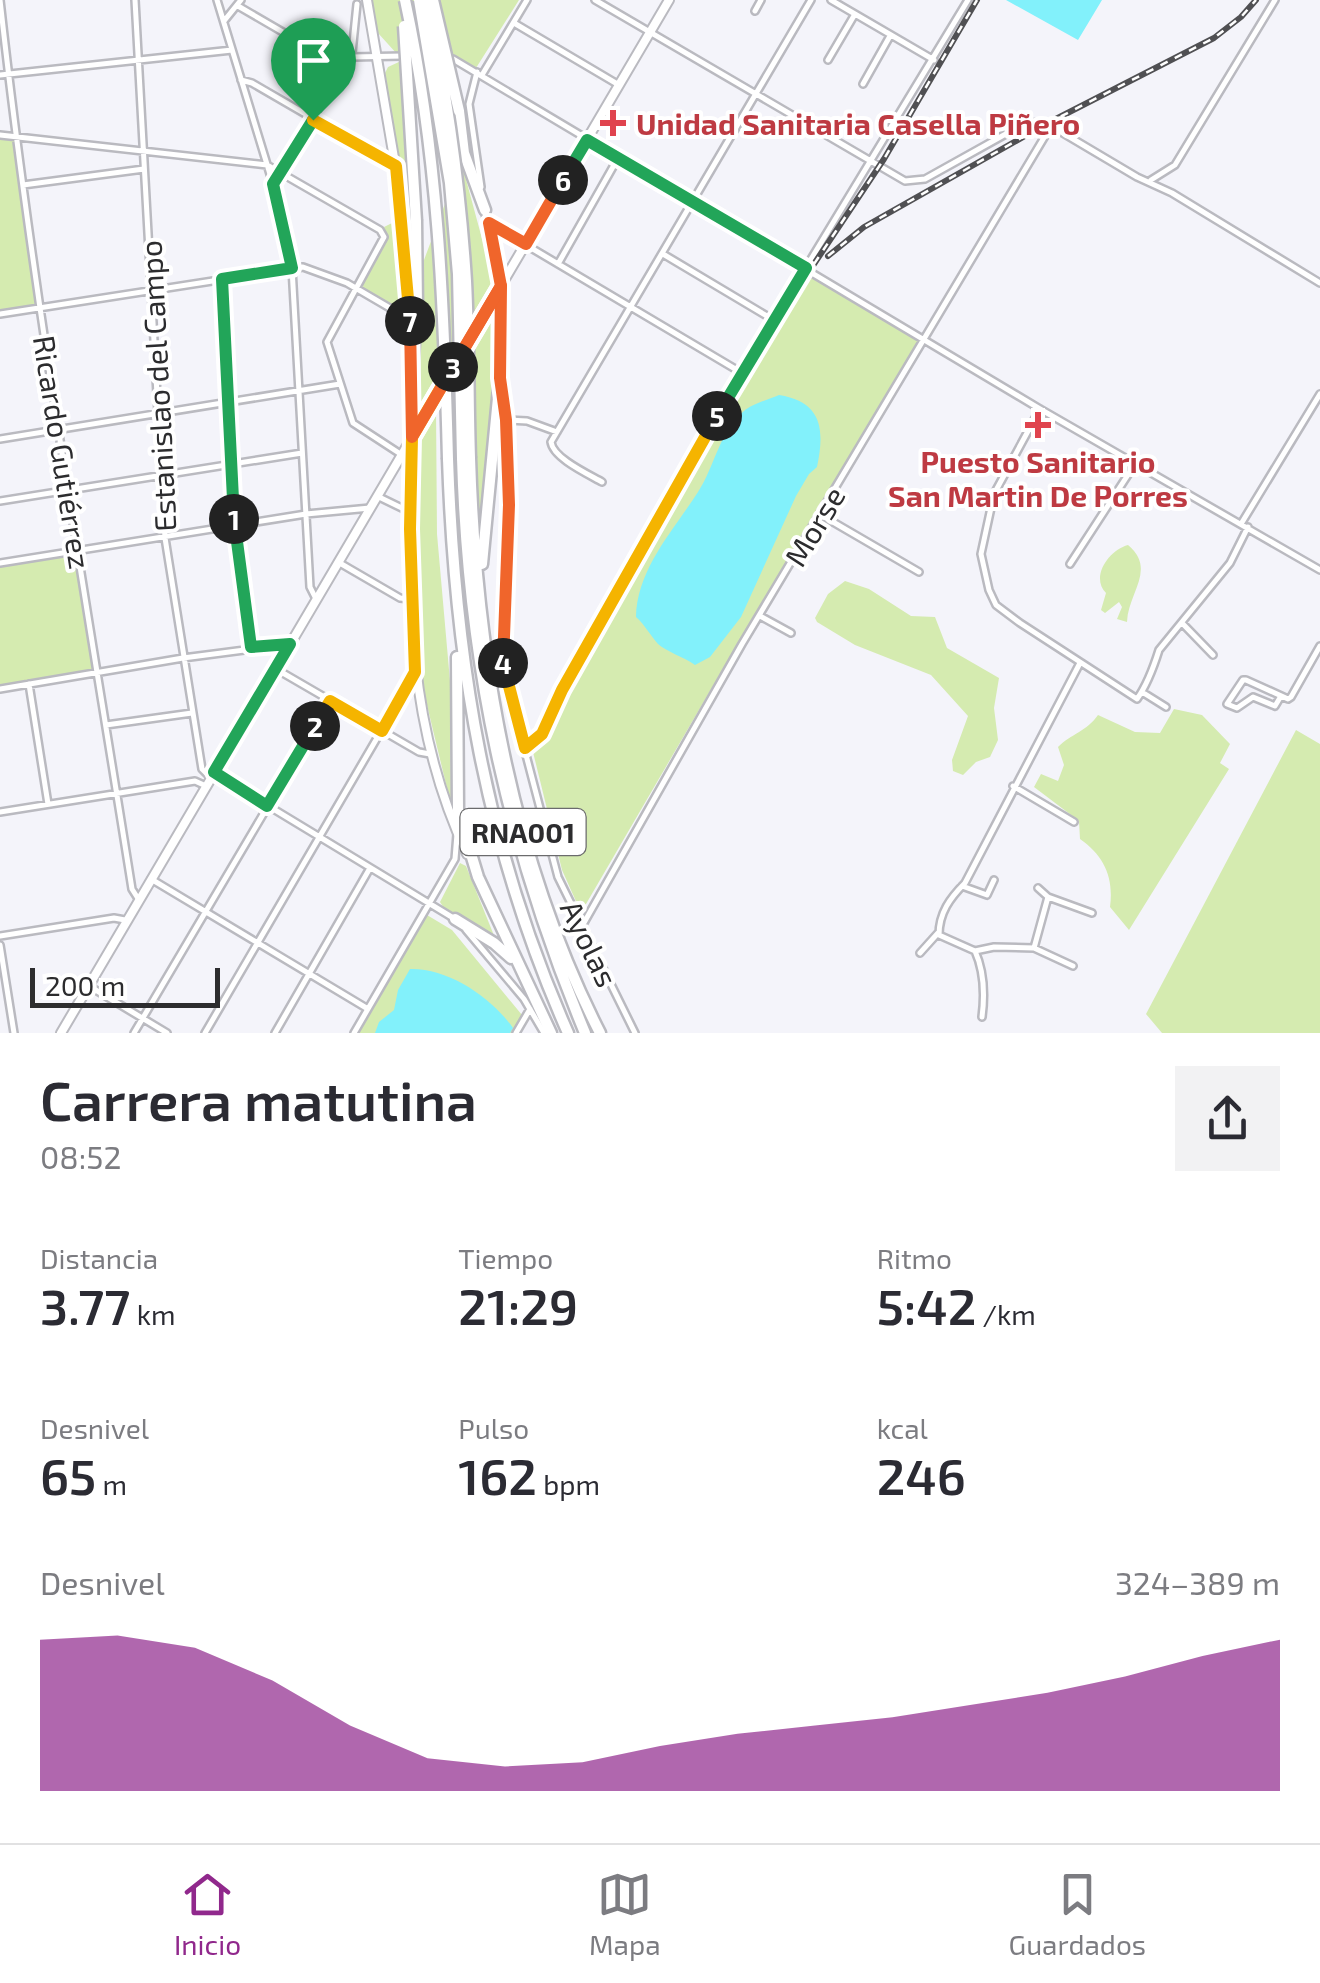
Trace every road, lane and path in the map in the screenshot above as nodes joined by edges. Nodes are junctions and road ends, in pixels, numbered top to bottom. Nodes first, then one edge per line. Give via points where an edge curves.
1 (0, 0) edge
2 (135, 0) edge
3 (217, 0) edge
4 (403, 0) edge
5 (419, 0) edge
6 (430, 0) edge
7 (527, 0) edge
8 (595, 0) edge
9 (669, 0) edge
10 (761, 0) edge
11 (811, 0) edge
12 (831, 0) edge
13 (968, 0) edge
14 (1275, 0) edge
15 (354, 2) edge
16 (240, 3) edge
17 (368, 4) edge
18 (754, 11) dead end
19 (855, 14) junction
20 (224, 21) junction
21 (514, 23) junction
22 (650, 32) junction
23 (890, 36) junction
24 (232, 50) junction
25 (379, 56) junction
26 (403, 56) dead end
27 (349, 58) junction
28 (453, 59) dead end
29 (138, 60) junction
30 (828, 60) dead end
31 (934, 60) junction
32 (342, 66) junction
33 (8, 74) junction
34 (479, 74) junction
35 (0, 75) edge
36 (242, 80) junction
37 (862, 84) dead end
38 (619, 85) junction
39 (757, 95) junction
40 (313, 120) junction
41 (1051, 126) junction
42 (0, 135) edge
43 (16, 137) junction
44 (587, 140) junction
45 (143, 151) junction
46 (618, 158) junction
47 (871, 163) junction
48 (267, 165) junction
49 (396, 166) junction
50 (144, 169) junction
51 (283, 172) junction
52 (1148, 181) junction
53 (273, 184) junction
54 (23, 185) junction
55 (694, 201) junction
56 (485, 210) junction
57 (489, 223) junction
58 (526, 244) junction
59 (663, 254) junction
60 (558, 264) junction
61 (292, 268) junction
62 (806, 268) junction
63 (222, 279) junction
64 (1320, 283) edge
65 (501, 286) junction
66 (355, 288) junction
67 (151, 290) junction
68 (41, 308) junction
69 (631, 308) junction
70 (0, 314) edge
71 (410, 314) junction
72 (774, 319) junction
73 (922, 340) junction
74 (412, 370) junction
75 (742, 372) junction
76 (500, 378) junction
77 (340, 384) junction
78 (299, 391) junction
79 (1320, 394) edge
80 (228, 402) junction
81 (1040, 409) junction
82 (157, 413) junction
83 (506, 420) junction
84 (60, 429) junction
85 (557, 432) junction
86 (412, 437) junction
87 (0, 438) edge
88 (302, 453) junction
89 (402, 455) junction
90 (466, 458) junction
91 (230, 464) junction
92 (1135, 464) junction
93 (160, 475) junction
94 (602, 482) dead end
95 (69, 489) junction
96 (377, 496) junction
97 (0, 501) edge
98 (370, 508) junction
99 (410, 512) junction
100 (306, 514) junction
101 (822, 515) junction
102 (235, 525) junction
103 (1245, 526) junction
104 (165, 538) junction
105 (79, 551) junction
106 (338, 562) junction
107 (0, 563) edge
108 (1070, 564) dead end
109 (1320, 570) edge
110 (919, 572) dead end
111 (316, 599) junction
112 (411, 599) junction
113 (760, 616) junction
114 (482, 620) junction
115 (457, 621) junction
116 (1182, 623) junction
117 (791, 634) dead end
118 (290, 644) junction
119 (1320, 646) edge
120 (251, 647) junction
121 (1214, 655) dead end
122 (183, 658) junction
123 (1080, 663) junction
124 (276, 669) junction
125 (415, 672) junction
126 (97, 673) junction
127 (28, 684) junction
128 (0, 688) edge
129 (1142, 692) junction
130 (1281, 696) junction
131 (330, 701) junction
132 (1166, 707) dead end
133 (192, 712) junction
134 (106, 724) junction
135 (382, 731) junction
136 (525, 748) junction
137 (430, 754) junction
138 (211, 779) junction
139 (1013, 786) junction
140 (117, 794) junction
141 (48, 804) junction
142 (267, 806) junction
143 (0, 812) edge
144 (1074, 822) dead end
145 (457, 832) junction
146 (319, 838) junction
147 (370, 868) junction
148 (478, 876) junction
149 (151, 880) junction
150 (994, 880) dead end
151 (962, 886) junction
152 (1038, 888) dead end
153 (1048, 896) junction
154 (139, 900) junction
155 (429, 904) junction
156 (205, 912) junction
157 (1092, 913) dead end
158 (455, 919) junction
159 (127, 921) junction
160 (581, 928) junction
161 (938, 934) junction
162 (0, 936) edge
163 (257, 944) junction
164 (0, 945) edge
165 (1034, 948) junction
166 (975, 951) junction
167 (920, 952) dead end
168 (519, 966) junction
169 (1073, 966) dead end
170 (308, 974) junction
171 (89, 986) junction
172 (368, 1009) junction
173 (530, 1009) junction
174 (982, 1016) dead end
175 (142, 1018) junction
176 (14, 1033) edge
177 (62, 1033) edge
178 (134, 1033) edge
179 (167, 1033) edge
180 (205, 1033) edge
181 (275, 1033) edge
182 (354, 1033) edge
183 (516, 1033) edge
184 (548, 1033) edge
185 (568, 1033) edge
186 (585, 1033) edge
187 (600, 1033) edge
188 (635, 1033) edge

1 - 33 street, Ricardo Gutiérrez
2 - 29 street, Estanislao del Campo
3 - 20 street
4 - 74 highway, bridge via 416,221
4 - 115 highway, bridge via 437,201
5 - 90 highway, bridge via 450,183
6 - 56 highway, bridge via 464,153
6 - 90 highway, RNA001, bridge via 460,206
7 - 21 street
8 - 22 street
9 - 22 main road
10 - 18 street
11 - 39 street
12 - 19 street
13 - 31 street
14 - 52 street via 1175,165
15 - 17 street
15 - 27 street
16 - 20 street
16 - 32 street
17 - 25 main road, RNA001
19 - 23 street
19 - 30 street
20 - 24 street
21 - 34 street
21 - 38 street
22 - 38 main road
22 - 39 street
23 - 31 street
23 - 37 street
24 - 29 street
24 - 36 street
25 - 26 street
25 - 27 street
25 - 49 main road, RNA001
27 - 32 street
28 - 34 street
29 - 33 street
29 - 45 street, Estanislao del Campo
31 - 47 street
32 - 40 street
33 - 35 street
33 - 43 street, Ricardo Gutiérrez
34 - 44 street
34 - 56 street via 469,104
36 - 40 street
36 - 48 street
38 - 44 main road
39 - 47 street
39 - 55 street
40 - 49 street
40 - 51 street
41 - 47 street via 1022,124 920,182
41 - 52 street
41 - 73 street, Morse
42 - 43 street
43 - 45 street
43 - 54 street, Ricardo Gutiérrez
44 - 46 street
44 - 58 main road
45 - 48 street
45 - 50 street, Estanislao del Campo
46 - 55 street
46 - 60 street
47 - 62 street
48 - 51 street
48 - 53 street
49 - 71 main road, RNA001
50 - 54 street
50 - 67 street, Estanislao del Campo
51 - 53 street
51 - 66 street via 380,230 384,237
52 - 64 street
53 - 61 street
54 - 68 street, Ricardo Gutiérrez
55 - 59 street
55 - 62 street
56 - 57 street
57 - 58 street
57 - 65 street
58 - 60 street
58 - 65 main road
59 - 69 street
59 - 72 street
60 - 69 street
61 - 63 street
61 - 66 street
61 - 78 street
62 - 72 street
62 - 73 street
63 - 67 street
63 - 80 street
65 - 76 street
65 - 86 main road
66 - 71 street
66 - 77 street via 327,338
67 - 68 street
67 - 82 street, Estanislao del Campo
68 - 70 street
68 - 84 street, Ricardo Gutiérrez
69 - 75 street
69 - 85 street
71 - 74 main road, RNA001
72 - 75 street
73 - 81 street
73 - 101 street, Morse
74 - 86 main road, RNA001
75 - 136 street via 546,728
76 - 83 street, Ayolas
76 - 114 highway
77 - 78 street
77 - 89 street via 356,426
78 - 80 street
78 - 88 street
79 - 103 street
80 - 82 street
80 - 91 street
81 - 92 street
81 - 123 street via 996,485 982,554 996,604
82 - 84 street
82 - 93 street, Estanislao del Campo
83 - 85 street
83 - 136 street, Ayolas via 509,546 502,646
84 - 87 street
84 - 95 street, Ricardo Gutiérrez
85 - 94 street via 554,453
86 - 89 main road
86 - 99 main road, RNA001
88 - 91 street
88 - 100 street
89 - 96 main road
90 - 114 highway, RNA001
90 - 186 highway via 469,579 491,736 534,900
91 - 93 street
91 - 102 street
92 - 103 street
92 - 108 street
93 - 95 street
93 - 104 street, Estanislao del Campo
95 - 97 street
95 - 105 street, Ricardo Gutiérrez
96 - 98 main road
96 - 99 street
98 - 100 street
98 - 106 main road
99 - 112 main road, RNA001
100 - 102 street
100 - 111 street
101 - 110 street
101 - 113 street, Morse
102 - 104 street
102 - 120 street
103 - 109 street
103 - 116 street via 1230,563
104 - 105 street
104 - 122 street, Estanislao del Campo
105 - 107 street
105 - 126 street, Ricardo Gutiérrez
106 - 111 main road
106 - 112 street
111 - 118 main road
112 - 125 main road, RNA001
113 - 117 street
113 - 160 street, Morse
114 - 187 highway, RNA001 via 515,802 556,934
115 - 148 highway via 458,810
115 - 185 highway via 496,829
116 - 121 street
116 - 129 street via 1159,650
118 - 120 street
118 - 124 main road
119 - 130 street via 1291,697
120 - 122 street
122 - 126 street
122 - 133 street, Estanislao del Campo
123 - 129 street via 1138,699
123 - 139 street
124 - 131 street
124 - 138 main road
125 - 135 street
125 - 137 main road, RNA001
126 - 127 street
126 - 134 street, Ricardo Gutiérrez
127 - 128 street
127 - 141 street
129 - 132 street
130 - 130 street via 1243,680 1228,704 1236,708 1253,696 1275,706
131 - 135 street
131 - 142 street
133 - 134 street
133 - 138 street, Estanislao del Campo via 202,769
134 - 140 street, Ricardo Gutiérrez
135 - 137 street
135 - 146 street
136 - 160 street, Ayolas via 558,877
137 - 145 main road, RNA001
138 - 140 street
138 - 142 street
138 - 149 main road
139 - 144 street
139 - 151 street
140 - 141 street
140 - 154 street, Ricardo Gutiérrez
141 - 143 street
142 - 146 street
142 - 156 street
145 - 148 main road, RNA001
145 - 155 street via 456,860
146 - 147 street
146 - 163 street
147 - 155 street
147 - 170 street
148 - 168 highway, RNA001
149 - 154 main road
149 - 156 street
150 - 151 street via 987,895
151 - 161 street via 948,899
152 - 153 street
153 - 157 street
153 - 165 street
154 - 159 main road
155 - 158 street
155 - 172 street
156 - 163 street
156 - 175 street
158 - 168 highway
158 - 173 street
159 - 162 street
159 - 171 main road
160 - 188 street, Ayolas
161 - 166 street
161 - 167 street
163 - 170 street
163 - 180 street
164 - 176 street
165 - 166 street
165 - 169 street
166 - 174 street
168 - 184 highway, RNA001
170 - 172 street
170 - 181 street
171 - 175 street
171 - 177 main road
172 - 182 street
173 - 183 street
173 - 184 street
175 - 178 street
175 - 179 street

